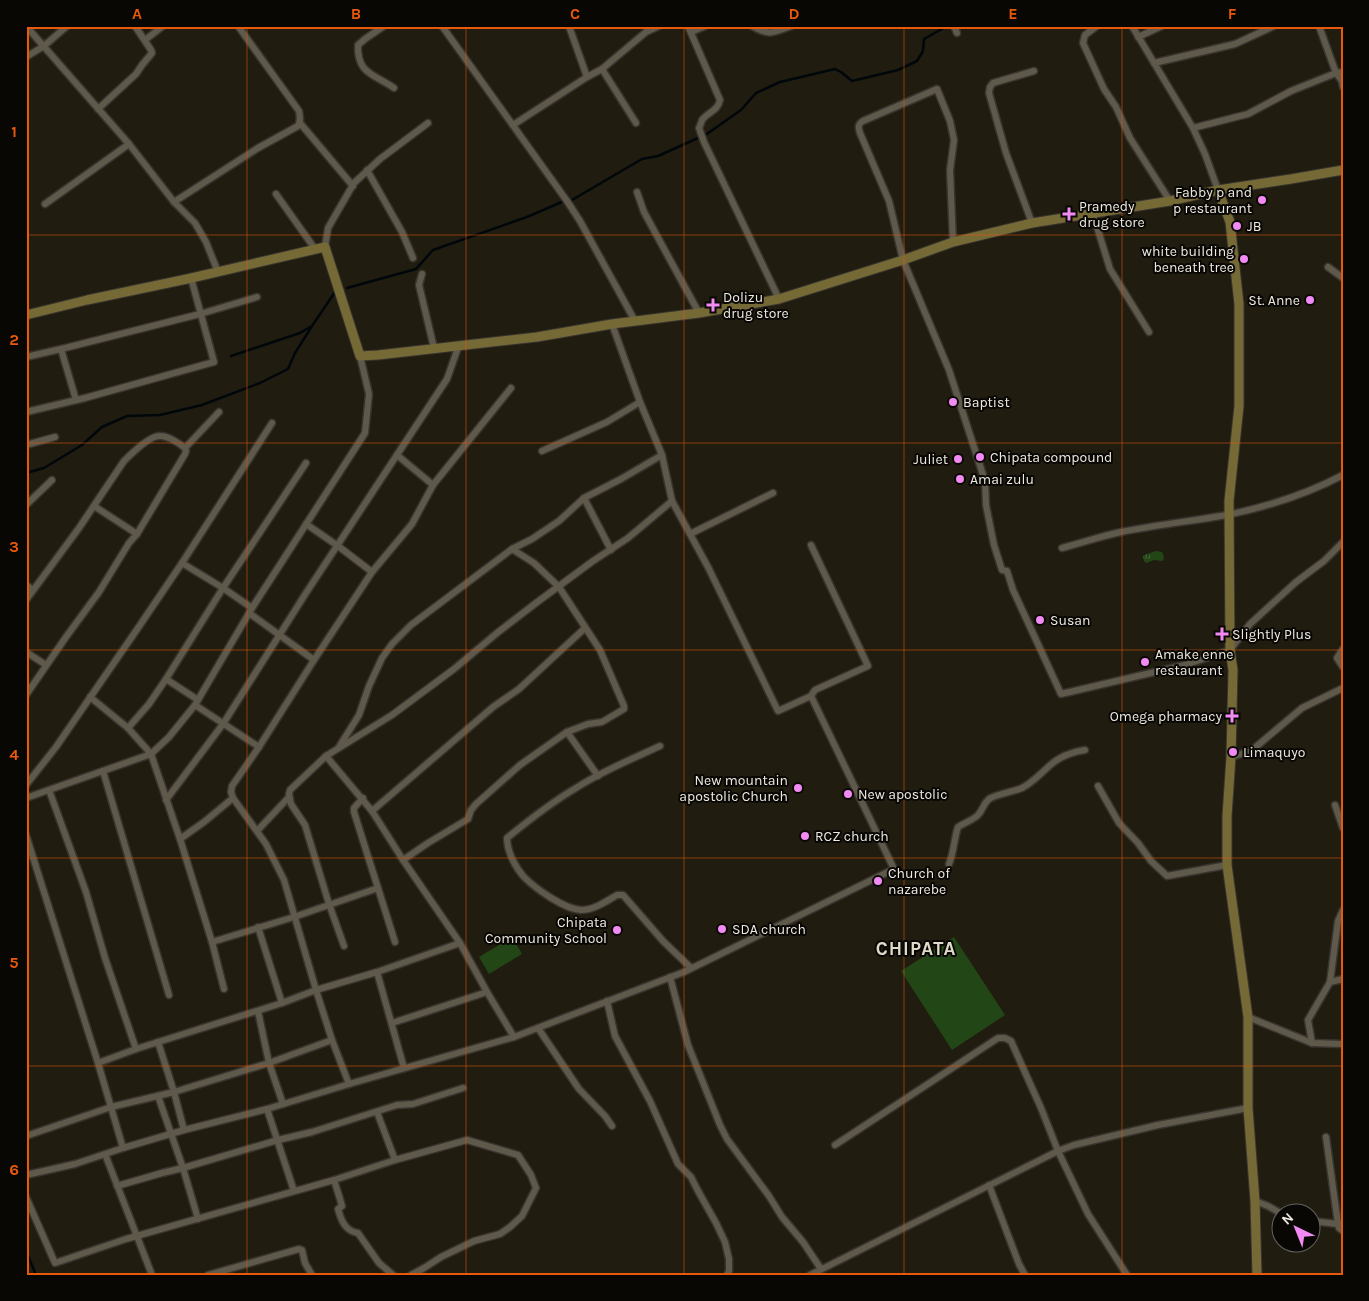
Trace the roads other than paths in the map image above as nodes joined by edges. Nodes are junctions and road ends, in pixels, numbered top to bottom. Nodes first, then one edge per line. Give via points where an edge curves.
1 (26, 26) edge
2 (67, 26) edge
3 (135, 26) edge
4 (163, 26) edge
5 (238, 26) edge
6 (384, 26) edge
7 (442, 26) edge
8 (570, 26) edge
9 (659, 26) edge
10 (705, 26) edge
11 (752, 26) edge
12 (791, 26) edge
13 (954, 26) edge
14 (1098, 26) edge
15 (1132, 26) edge
16 (1162, 26) edge
17 (1274, 26) edge
18 (1319, 26) edge
19 (689, 29) edge
20 (957, 33) dead end
21 (1138, 37) junction
22 (145, 40) junction
23 (44, 46) junction
24 (26, 57) edge
25 (1154, 63) junction
26 (602, 69) junction
27 (1034, 71) dead end
28 (1339, 72) edge
29 (587, 77) junction
30 (1343, 87) edge
31 (394, 88) dead end
32 (98, 109) junction
33 (636, 122) dead end
34 (300, 123) junction
35 (428, 123) dead end
36 (513, 125) junction
37 (1194, 128) junction
38 (129, 144) junction
39 (367, 170) junction
40 (1343, 170) edge
41 (353, 186) junction
42 (1218, 190) junction
43 (637, 192) dead end
44 (276, 194) dead end
45 (1170, 201) junction
46 (174, 202) junction
47 (45, 204) dead end
48 (1093, 214) junction
49 (1032, 223) junction
50 (953, 242) junction
51 (325, 247) junction
52 (315, 249) junction
53 (413, 258) dead end
54 (903, 260) junction
55 (1328, 267) dead end
56 (218, 272) junction
57 (422, 274) dead end
58 (191, 278) junction
59 (1343, 278) edge
60 (257, 297) dead end
61 (779, 299) junction
62 (699, 313) junction
63 (27, 314) edge
64 (200, 314) junction
65 (636, 321) junction
66 (612, 324) junction
67 (1149, 332) dead end
68 (459, 345) junction
69 (434, 348) junction
70 (61, 349) junction
71 (360, 356) junction
72 (26, 357) edge
73 (511, 388) dead end
74 (76, 400) junction
75 (640, 402) junction
76 (26, 412) edge
77 (219, 412) dead end
78 (272, 423) dead end
79 (55, 437) dead end
80 (26, 445) edge
81 (185, 448) junction
82 (542, 451) dead end
83 (397, 455) junction
84 (662, 455) junction
85 (306, 464) dead end
86 (1343, 476) edge
87 (52, 480) dead end
88 (433, 485) junction
89 (772, 493) dead end
90 (584, 498) junction
91 (672, 501) junction
92 (26, 504) edge
93 (94, 506) junction
94 (1229, 514) junction
95 (306, 524) junction
96 (137, 534) junction
97 (690, 534) junction
98 (1343, 542) edge
99 (338, 546) junction
100 (811, 546) dead end
101 (1062, 548) dead end
102 (512, 549) junction
103 (610, 550) junction
104 (182, 562) junction
105 (372, 572) junction
106 (26, 585) edge
107 (559, 587) junction
108 (223, 588) junction
109 (33, 590) junction
110 (26, 600) edge
111 (250, 610) junction
112 (585, 628) junction
113 (279, 636) junction
114 (1230, 650) junction
115 (1343, 650) edge
116 (26, 652) edge
117 (314, 660) junction
118 (46, 665) junction
119 (1343, 667) edge
120 (166, 679) junction
121 (1343, 688) edge
122 (26, 695) edge
123 (811, 696) junction
124 (90, 697) junction
125 (196, 703) junction
126 (223, 724) junction
127 (128, 728) junction
128 (567, 732) junction
129 (660, 746) dead end
130 (259, 747) junction
131 (338, 748) junction
132 (1085, 750) dead end
133 (151, 754) junction
134 (326, 756) junction
135 (1231, 757) junction
136 (103, 771) junction
137 (598, 776) junction
138 (26, 785) edge
139 (1098, 786) dead end
140 (49, 790) junction
141 (289, 797) junction
142 (26, 798) edge
143 (233, 798) junction
144 (363, 798) junction
145 (166, 800) junction
146 (1335, 806) dead end
147 (372, 811) junction
148 (1343, 828) edge
149 (258, 831) junction
150 (26, 835) edge
151 (180, 839) junction
152 (403, 860) junction
153 (949, 864) dead end
154 (1227, 864) junction
155 (378, 888) junction
156 (329, 904) junction
157 (1343, 910) edge
158 (294, 917) junction
159 (258, 928) junction
160 (212, 942) junction
161 (395, 942) dead end
162 (460, 943) junction
163 (344, 946) dead end
164 (691, 968) junction
165 (377, 972) junction
166 (670, 977) junction
167 (1343, 979) edge
168 (1330, 982) junction
169 (224, 989) dead end
170 (316, 990) junction
171 (487, 992) junction
172 (169, 995) dead end
173 (607, 1001) junction
174 (282, 1003) junction
175 (258, 1010) junction
176 (1248, 1017) junction
177 (392, 1023) junction
178 (538, 1028) junction
179 (514, 1037) junction
180 (332, 1040) junction
181 (158, 1042) junction
182 (1312, 1043) junction
183 (1343, 1044) edge
184 (136, 1049) junction
185 (98, 1063) junction
186 (269, 1063) junction
187 (404, 1068) junction
188 (349, 1084) junction
189 (464, 1088) dead end
190 (174, 1092) junction
191 (158, 1096) junction
192 (283, 1104) junction
193 (111, 1107) junction
194 (1248, 1108) junction
195 (267, 1109) junction
196 (377, 1112) junction
197 (612, 1126) dead end
198 (184, 1130) junction
199 (171, 1134) junction
200 (26, 1136) edge
201 (1326, 1137) dead end
202 (278, 1140) junction
203 (835, 1144) dead end
204 (124, 1148) junction
205 (1058, 1150) junction
206 (105, 1154) junction
207 (395, 1160) junction
208 (183, 1168) junction
209 (26, 1176) edge
210 (334, 1180) junction
211 (989, 1185) junction
212 (117, 1186) junction
213 (294, 1191) junction
214 (26, 1197) edge
215 (1255, 1201) junction
216 (1272, 1208) edge
217 (198, 1220) junction
218 (1322, 1222) edge
219 (1338, 1224) junction
220 (1343, 1231) edge
221 (137, 1236) junction
222 (821, 1269) junction
223 (152, 1275) edge
224 (208, 1275) edge
225 (312, 1275) edge
226 (393, 1275) edge
227 (411, 1275) edge
228 (727, 1275) edge
229 (810, 1275) edge
230 (1025, 1275) edge
231 (1126, 1275) edge
232 (1257, 1275) edge

1 - 23 street
2 - 23 street
3 - 22 street
4 - 22 street
5 - 34 street via 299,111
6 - 31 street via 358,45 358,54 360,63 369,74
7 - 36 street
8 - 29 street
9 - 26 street via 646,32
10 - 19 street
11 - 12 street via 775,33
13 - 20 street
14 - 45 street via 1085,35 1083,43 1130,138
15 - 21 street
16 - 21 street
17 - 25 street via 1235,44
18 - 28 street
19 - 61 street via 720,100 698,128
21 - 25 street
22 - 32 street via 152,50 150,55 136,74
23 - 24 street
23 - 32 street
25 - 37 street
26 - 29 street
26 - 33 street
27 - 49 street via 994,83 989,93 1006,153
28 - 30 street
28 - 37 street via 1291,91 1248,114
29 - 36 street
32 - 38 street
34 - 41 street
34 - 46 street
35 - 39 street
36 - 65 street via 580,221
37 - 42 street
38 - 46 street
38 - 47 street
39 - 41 street
39 - 53 street
40 - 42 street
41 - 51 street via 328,228
42 - 45 street
42 - 94 street via 1230,222 1239,304 1239,406
43 - 62 street via 644,212
44 - 52 street
45 - 48 street
46 - 56 street via 195,223
48 - 49 street
48 - 67 street via 1110,269
49 - 50 street
50 - 54 street
50 - 54 street via 950,170 954,140 950,120 937,89 863,120 858,127 889,201
51 - 52 street
51 - 71 street
52 - 56 street
54 - 61 street
54 - 114 street via 949,370 985,481 989,521 1002,570 1007,571 1061,694 1185,665
55 - 59 street
56 - 58 street
57 - 69 street via 419,285
58 - 63 street
58 - 64 street
60 - 64 street
61 - 62 street
62 - 65 street
64 - 70 street
64 - 74 street via 214,362
65 - 66 street
66 - 68 street via 537,337
66 - 75 street
68 - 69 street
68 - 83 street via 448,379
69 - 71 street
70 - 72 street
70 - 74 street
71 - 95 street via 369,394 365,434
73 - 88 street
74 - 76 street
75 - 82 street via 607,422
75 - 84 street
77 - 81 street
78 - 104 street
79 - 80 street
81 - 93 street via 165,437 155,437 124,460
81 - 96 street via 185,454
83 - 88 street
83 - 99 street
84 - 90 street
84 - 91 street
85 - 108 street
86 - 94 street via 1287,499
87 - 92 street
88 - 105 street via 412,524
89 - 97 street
90 - 102 street via 559,521
90 - 103 street
91 - 97 street
91 - 103 street
93 - 96 street
93 - 109 street
94 - 101 street via 1120,532
94 - 114 street
95 - 99 street
95 - 111 street
96 - 118 street
97 - 123 street via 778,712
98 - 114 street via 1250,624
99 - 105 street
99 - 113 street
100 - 123 street via 868,666 814,690
102 - 107 street via 534,563
102 - 131 street via 411,625 392,644 382,658 359,715
103 - 107 street
104 - 108 street
104 - 124 street
105 - 117 street
106 - 109 street
107 - 112 street
107 - 131 street via 392,715
108 - 111 street
108 - 120 street
109 - 110 street
111 - 113 street
111 - 125 street
112 - 128 street via 600,650 624,709 602,722
112 - 147 street via 519,689 493,706
113 - 117 street
113 - 126 street
114 - 135 street via 1234,670
115 - 119 street via 1337,658
116 - 118 street
117 - 130 street
118 - 122 street
120 - 125 street
120 - 127 street
121 - 135 street via 1302,708 1251,751
123 - 164 street via 894,869
124 - 127 street
124 - 138 street
125 - 126 street
125 - 133 street
126 - 130 street
126 - 145 street
127 - 133 street
128 - 137 street
128 - 152 street via 520,765 476,804 468,819
129 - 137 street
130 - 143 street via 232,786
131 - 134 street
132 - 153 street via 1066,755 1025,786 985,803 977,816 958,827
133 - 136 street
133 - 145 street
134 - 141 street via 290,790
134 - 144 street
135 - 154 street
136 - 140 street
136 - 172 street
137 - 164 street via 507,838 515,862 537,888 574,908 588,909 623,895
139 - 154 street via 1119,823 1167,876
140 - 142 street
140 - 184 street via 86,892
141 - 149 street
141 - 156 street via 305,826
143 - 149 street
143 - 151 street
144 - 147 street
144 - 155 street via 354,812
145 - 151 street
146 - 148 street
147 - 152 street
149 - 158 street via 284,880
150 - 185 street
151 - 160 street
152 - 162 street
154 - 176 street
155 - 156 street
155 - 161 street
156 - 158 street
156 - 163 street
157 - 168 street via 1338,921
158 - 159 street
158 - 170 street
159 - 160 street
159 - 174 street
160 - 169 street
162 - 165 street
162 - 171 street
164 - 166 street
165 - 170 street
165 - 177 street
166 - 173 street
166 - 222 street via 688,1045 725,1135
167 - 168 street
168 - 182 street via 1308,1020
170 - 174 street
170 - 180 street
171 - 177 street
171 - 179 street
173 - 178 street
173 - 228 street via 615,1036 650,1101 678,1164 691,1177 725,1242 729,1259
174 - 175 street
175 - 181 street
175 - 186 street
176 - 182 street
176 - 194 street
177 - 187 street
178 - 179 street
178 - 197 street via 579,1089
179 - 187 street
180 - 186 street
180 - 188 street
181 - 184 street
181 - 190 street
182 - 183 street
184 - 185 street
185 - 193 street
186 - 190 street
186 - 192 street
187 - 188 street
188 - 192 street
189 - 196 street
190 - 191 street
190 - 198 street
191 - 193 street
191 - 199 street
192 - 195 street
193 - 200 street
193 - 204 street
194 - 205 street via 1158,1125
194 - 215 street
195 - 198 street
195 - 202 street
196 - 202 street
196 - 207 street
198 - 199 street
199 - 204 street
199 - 208 street
201 - 219 street
202 - 208 street
202 - 213 street
203 - 205 street via 998,1038 1005,1038 1011,1041
204 - 206 street
205 - 211 street
205 - 231 street via 1088,1214
206 - 209 street
206 - 212 street
207 - 210 street
207 - 227 street via 467,1140 518,1155 536,1188 522,1216 500,1234 474,1241 441,1256
208 - 212 street
208 - 217 street
210 - 213 street
210 - 226 street via 342,1206 338,1209 342,1223 358,1233 379,1263
211 - 222 street
211 - 230 street
212 - 221 street
213 - 217 street
214 - 221 street via 54,1263
215 - 216 street
215 - 232 street
217 - 221 street
218 - 219 street
219 - 220 street
221 - 223 street
222 - 229 street
224 - 225 street via 299,1249

